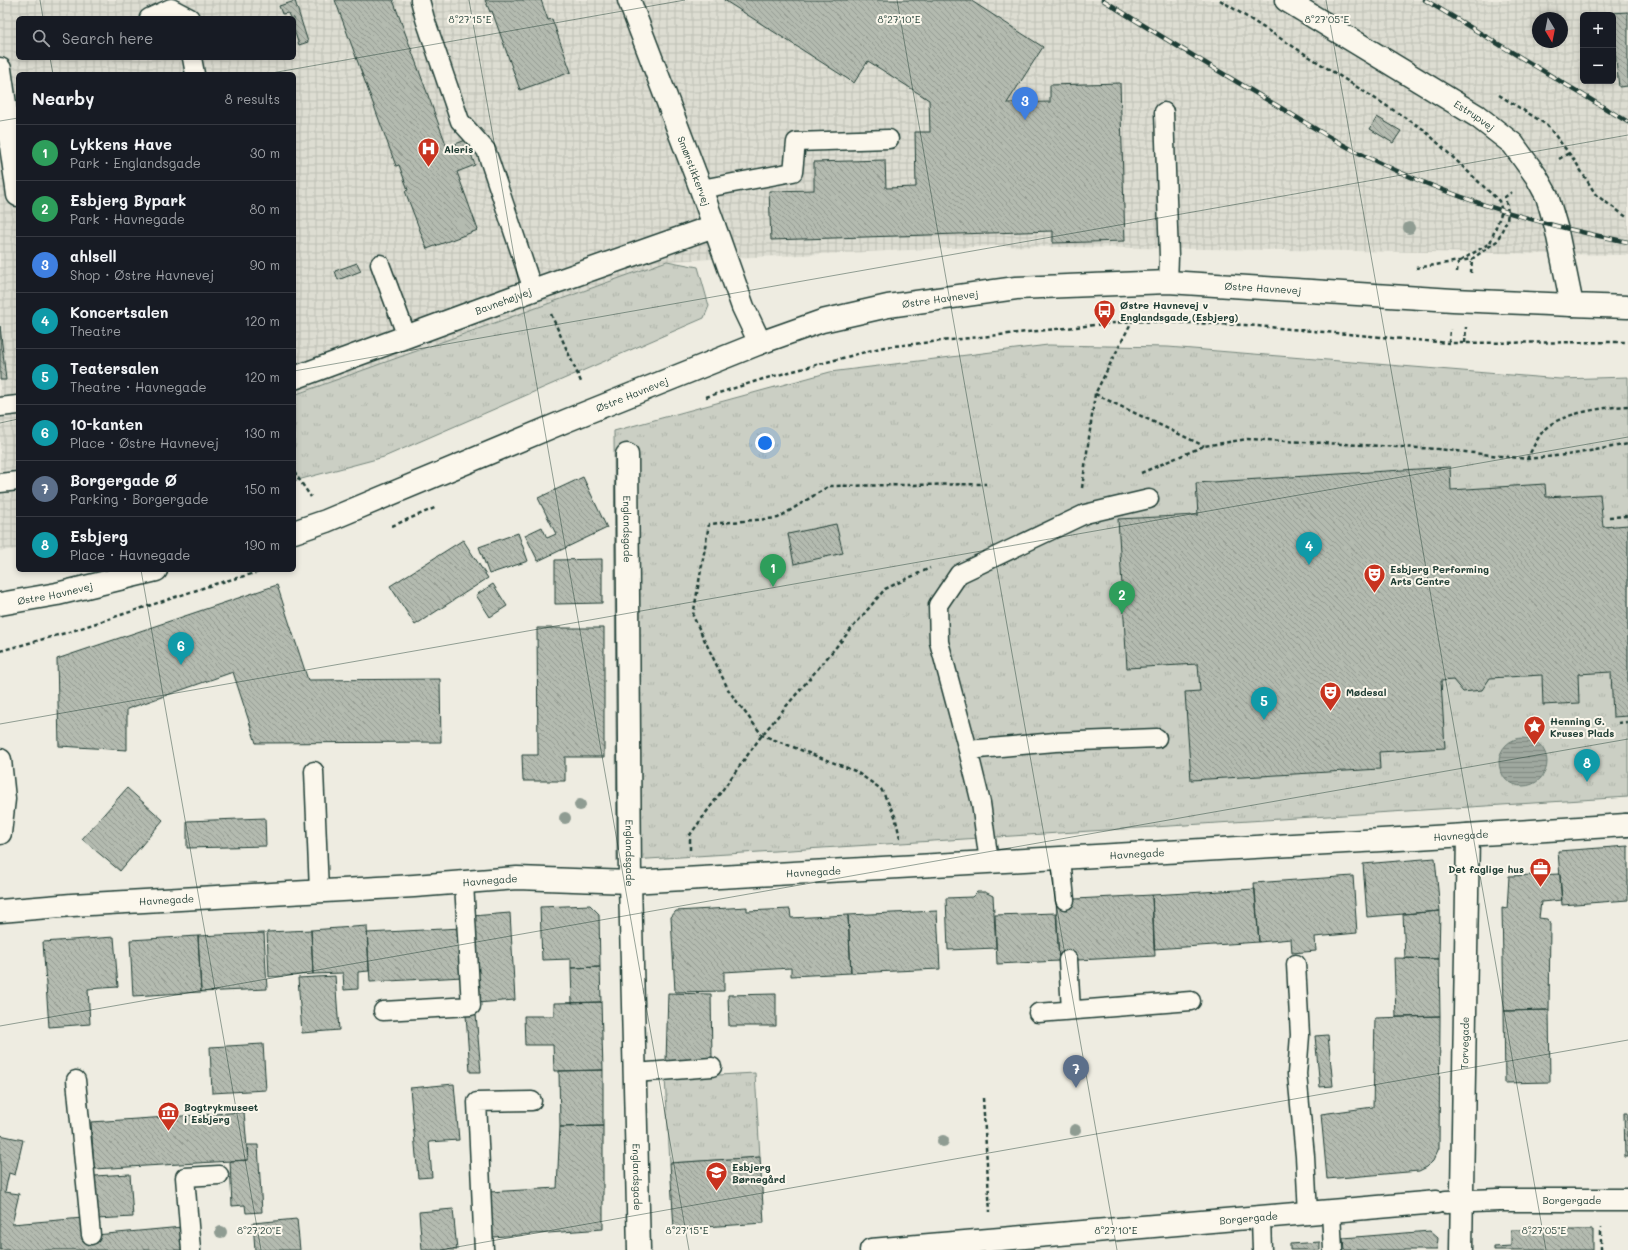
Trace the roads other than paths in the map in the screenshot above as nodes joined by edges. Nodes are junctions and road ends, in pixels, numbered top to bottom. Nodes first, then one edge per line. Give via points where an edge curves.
1 (420, 0) edge
2 (629, 0) edge
3 (1286, 0) edge
4 (153, 16) edge
5 (186, 16) edge
6 (192, 60) edge
7 (0, 69) edge
8 (195, 72) edge
9 (3, 109) edge
10 (1164, 112) dead end
11 (888, 139) dead end
12 (16, 184) edge
13 (701, 189) junction
14 (714, 226) junction
15 (380, 264) dead end
16 (1168, 282) junction
17 (533, 290) junction
18 (1572, 305) junction
19 (1628, 307) edge
20 (407, 336) junction
21 (760, 343) junction
22 (296, 377) edge
23 (16, 405) edge
24 (0, 408) edge
25 (627, 455) dead end
26 (16, 481) edge
27 (0, 483) edge
28 (1149, 500) dead end
29 (296, 531) edge
30 (148, 572) edge
31 (0, 604) edge
32 (1157, 738) dead end
33 (968, 750) junction
34 (0, 760) edge
35 (314, 771) dead end
36 (1627, 825) edge
37 (0, 833) edge
38 (1468, 835) junction
39 (1061, 858) junction
40 (989, 862) junction
41 (630, 882) junction
42 (464, 883) junction
43 (319, 891) junction
44 (1065, 900) dead end
45 (0, 911) edge
46 (1068, 960) dead end
47 (1296, 964) dead end
48 (1191, 1001) dead end
49 (1071, 1010) junction
50 (383, 1011) dead end
51 (1038, 1012) dead end
52 (712, 1067) dead end
53 (634, 1073) junction
54 (76, 1080) dead end
55 (532, 1101) dead end
56 (219, 1175) dead end
57 (1628, 1200) edge
58 (1462, 1202) junction
59 (1331, 1212) junction
60 (1308, 1214) junction
61 (1261, 1218) junction
62 (91, 1235) dead end
63 (992, 1245) edge
64 (953, 1247) edge
65 (192, 1250) edge
66 (484, 1250) edge
67 (639, 1250) edge
68 (871, 1250) edge
69 (1262, 1250) edge
70 (1333, 1250) edge
71 (1461, 1250) edge

1 - 17 lane via 460,121 486,150
2 - 13 street, Smørstikkervej
3 - 18 street, Estrupvej via 1476,116 1513,144 1547,196
4 - 5 lane via 171,8
6 - 8 lane
7 - 9 street
9 - 12 street
10 - 16 lane
11 - 13 lane via 796,142 793,172
13 - 14 street, Smørstikkervej
14 - 17 street, Bavnehøjvej
14 - 21 street, Smørstikkervej via 743,307
15 - 20 lane
16 - 18 street, Østre Havnevej
16 - 21 street, Østre Havnevej via 1016,288 888,306 822,321
17 - 20 street, Bavnehøjvej
18 - 19 street, Østre Havnevej
20 - 22 street, Bavnehøjvej
21 - 29 street, Østre Havnevej
23 - 24 lane
25 - 41 street, Englandsgade
26 - 27 lane
28 - 33 lane via 1084,514 959,574 938,606 939,642
30 - 31 street, Østre Havnevej via 56,594
32 - 33 lane via 1055,742
33 - 40 lane via 981,803
34 - 37 street via 4,799
35 - 43 lane
36 - 38 street, Havnegade
38 - 39 street, Havnegade
38 - 58 street, Torvegade
39 - 40 street, Havnegade
39 - 44 lane
40 - 41 street, Havnegade
41 - 42 street, Havnegade via 517,878
41 - 53 street, Englandsgade
42 - 43 street, Havnegade
42 - 50 lane via 471,1006
43 - 45 street, Havnegade
46 - 49 lane
47 - 60 lane via 1300,1035 1297,1074
48 - 49 lane
49 - 51 lane
52 - 53 lane
53 - 67 street, Englandsgade
54 - 62 lane
55 - 66 lane via 477,1102
56 - 65 lane via 184,1177
57 - 58 street, Borgergade
58 - 59 street, Borgergade
58 - 71 street, Torvegade
59 - 60 street, Borgergade
59 - 70 lane
60 - 61 street, Borgergade
61 - 63 street, Borgergade
61 - 69 lane
63 - 64 street, Borgergade
64 - 68 street, Borgergade

